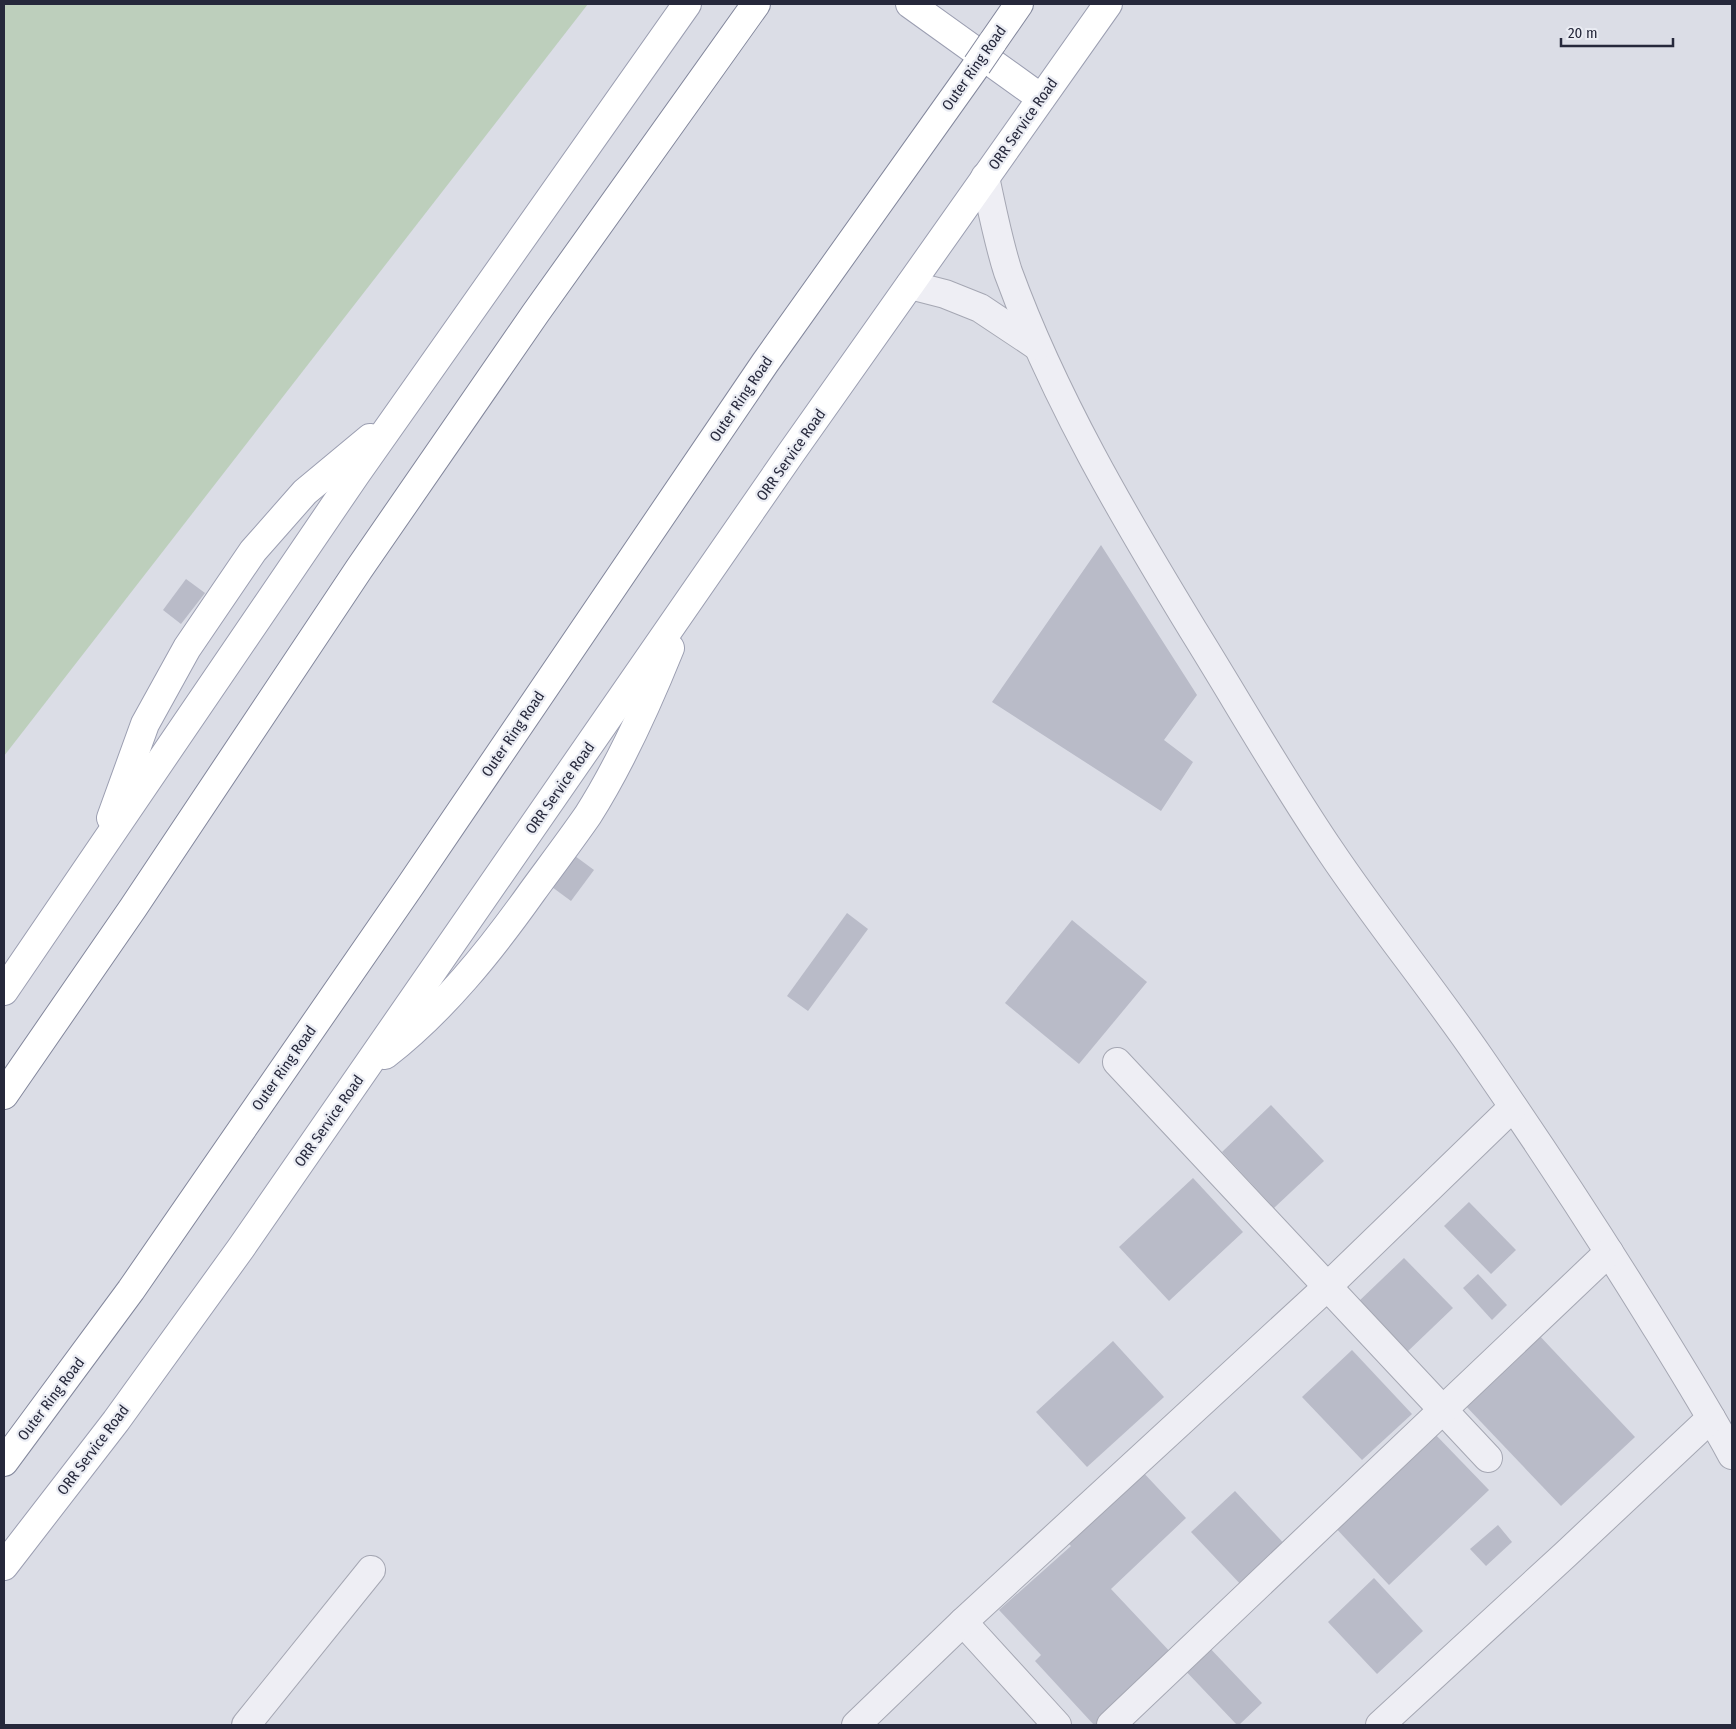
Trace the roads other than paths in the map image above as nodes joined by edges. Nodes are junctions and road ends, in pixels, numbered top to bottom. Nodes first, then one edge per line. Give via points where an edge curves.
1 (687, 4) edge
2 (756, 4) edge
3 (910, 4) edge
4 (1019, 4) edge
5 (1108, 4) edge
6 (1041, 98) junction
7 (985, 178) junction
8 (910, 285) junction
9 (1037, 346) junction
10 (400, 412) junction
11 (688, 602) junction
12 (96, 856) junction
13 (4, 991) edge
14 (1117, 1062) dead end
15 (362, 1074) junction
16 (4, 1096) edge
17 (1513, 1107) junction
18 (1609, 1252) junction
19 (1327, 1287) junction
20 (1442, 1410) junction
21 (1711, 1418) junction
22 (1732, 1455) edge
23 (1488, 1458) dead end
24 (4, 1462) edge
25 (4, 1566) edge
26 (371, 1570) dead end
27 (963, 1622) junction
28 (246, 1725) edge
29 (856, 1725) edge
30 (1057, 1725) edge
31 (1111, 1725) edge
32 (1380, 1725) edge

1 - 10 main road
2 - 16 main road via 529,322
3 - 6 main road
4 - 24 main road, Outer Ring Road, bridge via 765,363 146,1268
5 - 6 main road, ORR Service Road
6 - 7 main road, ORR Service Road
7 - 8 main road, ORR Service Road
7 - 9 street via 1008,270
8 - 9 street via 980,308
8 - 11 main road, ORR Service Road
9 - 17 street via 1118,505 1301,805
10 - 12 main road
10 - 12 main road via 305,492 253,551 187,648 146,724
11 - 15 main road, ORR Service Road
11 - 15 main road via 650,699 588,814 483,958 410,1036
12 - 13 main road
14 - 19 street
15 - 25 main road, ORR Service Road via 200,1306
17 - 18 street
17 - 19 street
18 - 20 street
18 - 21 street
19 - 20 street
19 - 27 street
20 - 23 street
20 - 31 street
21 - 22 street
21 - 32 street
26 - 28 street
27 - 29 street
27 - 30 street

